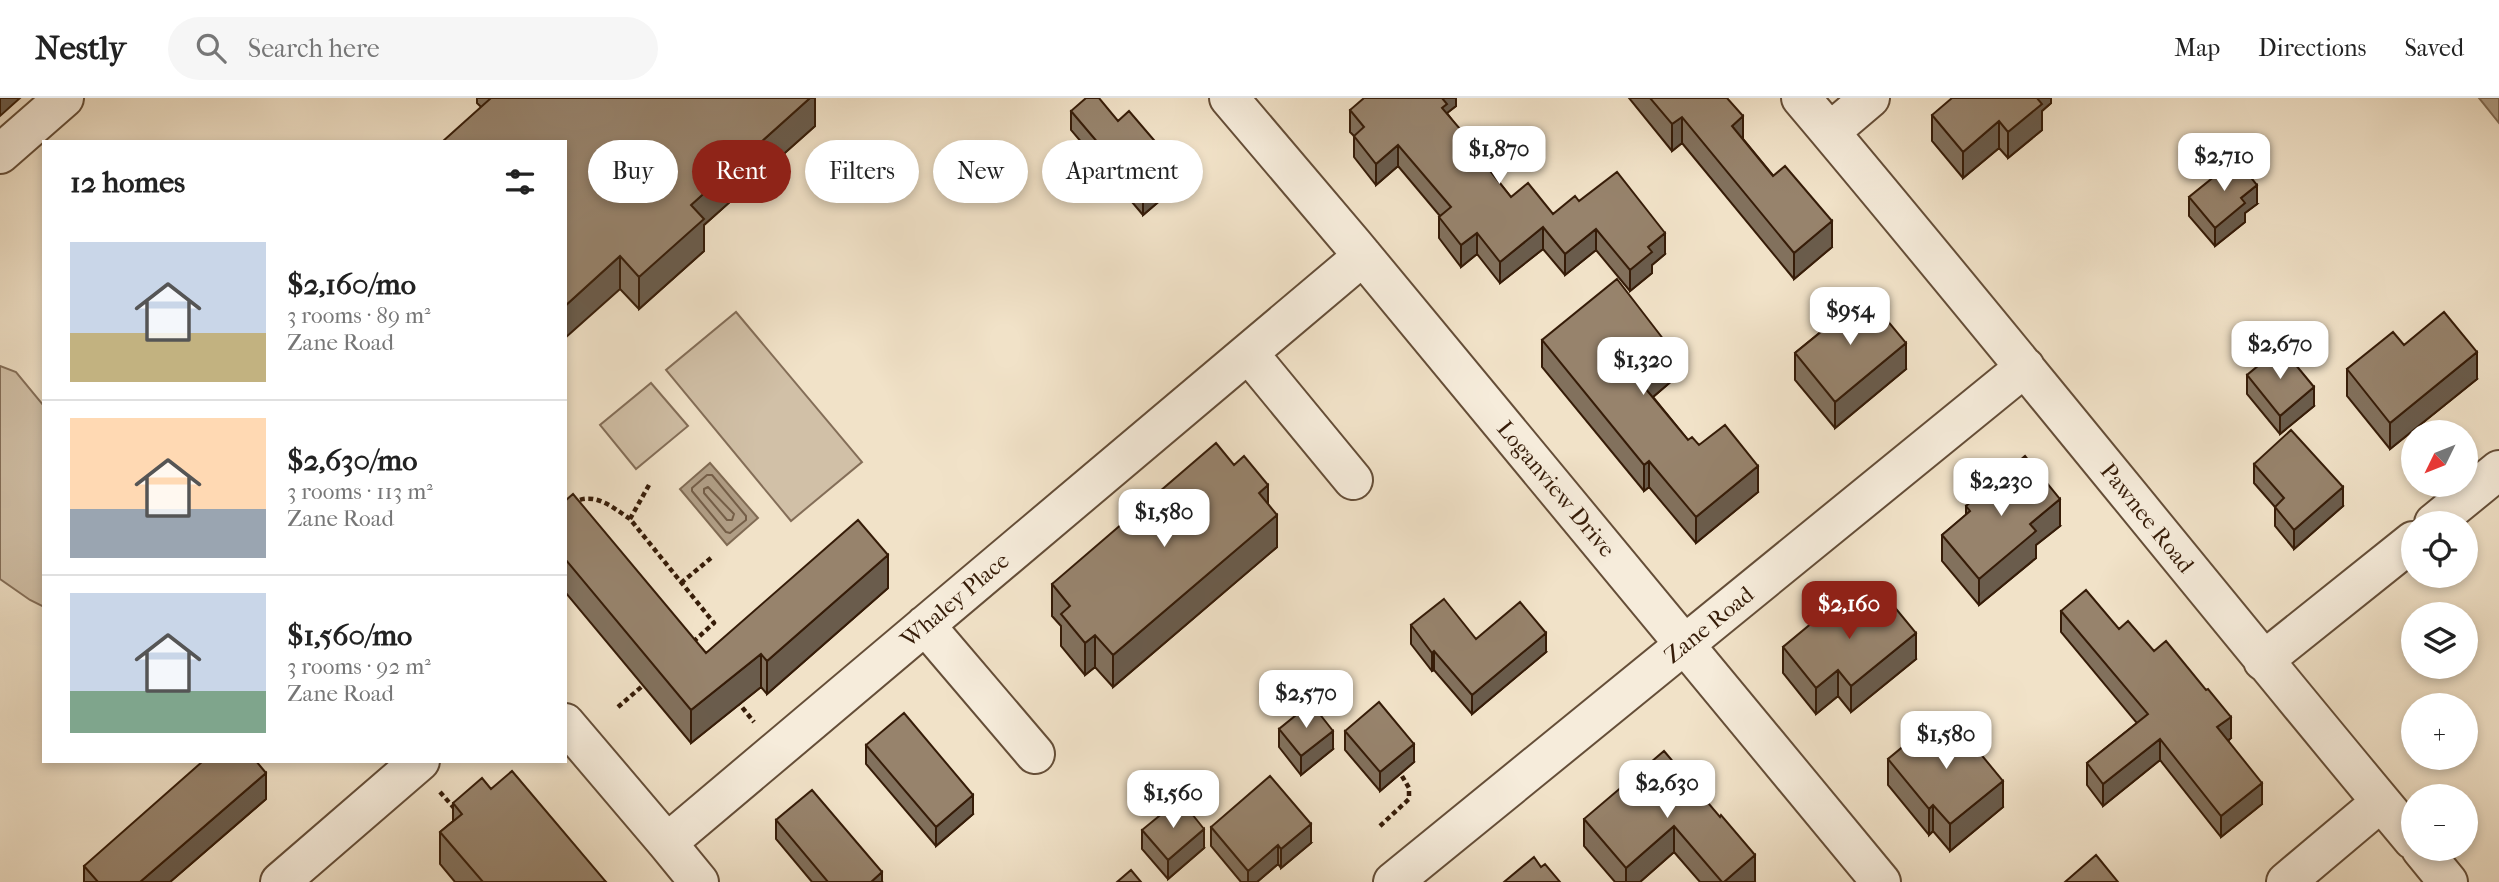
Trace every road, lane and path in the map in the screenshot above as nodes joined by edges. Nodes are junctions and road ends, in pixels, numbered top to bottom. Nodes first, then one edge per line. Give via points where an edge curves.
1 (64, 98) edge
2 (1229, 98) edge
3 (1801, 98) edge
4 (1870, 98) edge
5 (1830, 132) junction
6 (0, 154) edge
7 (1363, 256) junction
8 (1249, 354) junction
9 (2025, 367) junction
10 (2499, 470) edge
11 (1353, 480) dead end
12 (649, 485) dead end
13 (567, 506) edge
14 (2449, 511) edge
15 (630, 519) junction
16 (2401, 551) edge
17 (711, 558) dead end
18 (681, 583) junction
19 (925, 625) junction
20 (690, 644) edge
21 (1686, 644) junction
22 (2263, 661) junction
23 (649, 680) edge
24 (731, 694) edge
25 (618, 706) dead end
26 (756, 724) dead end
27 (567, 725) edge
28 (1035, 754) dead end
29 (418, 763) edge
30 (1402, 776) dead end
31 (2381, 802) junction
32 (1380, 826) dead end
33 (2401, 826) edge
34 (667, 843) junction
35 (2431, 861) edge
36 (291, 878) edge
37 (699, 882) edge
38 (1394, 882) edge
39 (1881, 882) edge
40 (2286, 882) edge
41 (2448, 882) edge

1 - 6 street
2 - 7 street, Loganview Drive
3 - 5 street, Pawnee Road
4 - 5 street
5 - 9 street, Pawnee Road
7 - 8 street, Whaley Place
7 - 21 street, Loganview Drive
8 - 11 street
8 - 19 street, Whaley Place
9 - 21 street, Zane Road
9 - 22 street, Pawnee Road
10 - 14 street
12 - 15 path
13 - 15 path via 585,498 604,501
15 - 18 path
16 - 22 street
17 - 18 path
18 - 20 path via 714,623
19 - 28 street
19 - 34 street, Whaley Place
21 - 38 street, Zane Road
21 - 39 street, Loganview Drive
22 - 31 street, Pawnee Road
23 - 25 path
24 - 26 path
27 - 34 street
29 - 36 street
30 - 32 path via 1409,799
31 - 33 street, Pawnee Road
31 - 40 street
34 - 37 street
35 - 41 street

